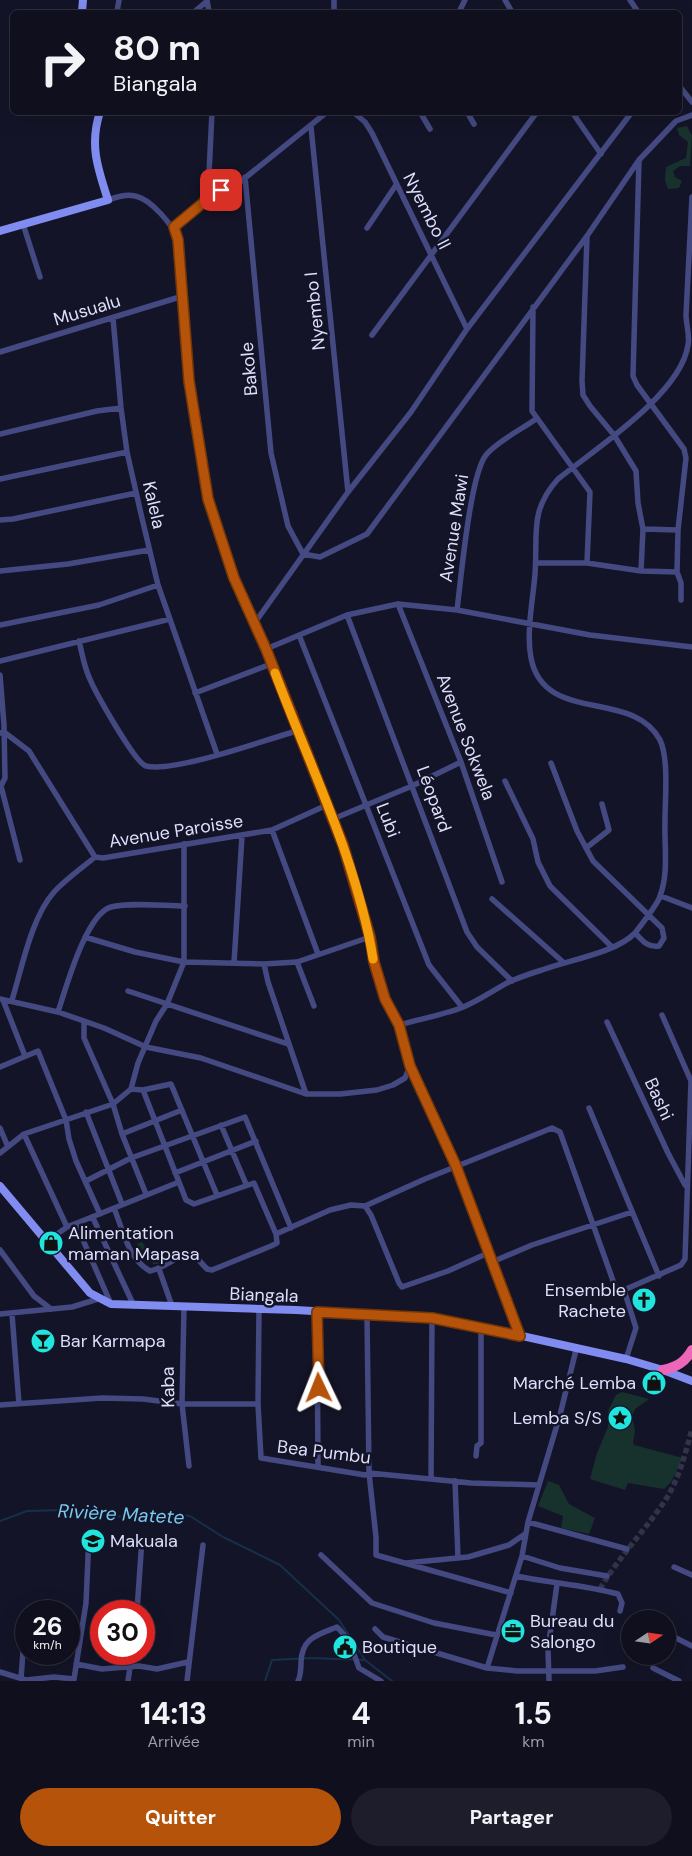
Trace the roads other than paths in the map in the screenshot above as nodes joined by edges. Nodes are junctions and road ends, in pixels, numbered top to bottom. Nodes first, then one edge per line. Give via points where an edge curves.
1 (206, 1) edge
2 (196, 10) edge
3 (682, 90) edge
4 (692, 102) edge
5 (99, 115) edge
6 (212, 115) edge
7 (325, 115) edge
8 (357, 115) edge
9 (362, 115) edge
10 (422, 115) edge
11 (468, 115) edge
12 (535, 115) edge
13 (574, 115) edge
14 (630, 115) edge
15 (692, 115) edge
16 (365, 122) junction
17 (474, 124) dead end
18 (311, 127) junction
19 (430, 130) dead end
20 (601, 154) junction
21 (639, 160) junction
22 (245, 177) junction
23 (396, 185) junction
24 (208, 194) junction
25 (692, 197) edge
26 (108, 200) junction
27 (23, 224) junction
28 (174, 227) junction
29 (367, 228) dead end
30 (0, 231) edge
31 (587, 236) junction
32 (432, 254) junction
33 (40, 277) dead end
34 (183, 296) junction
35 (533, 307) junction
36 (113, 318) junction
37 (467, 329) junction
38 (372, 335) dead end
39 (0, 352) edge
40 (651, 403) junction
41 (120, 408) junction
42 (536, 419) junction
43 (0, 434) edge
44 (614, 435) junction
45 (127, 452) junction
46 (572, 467) junction
47 (0, 478) edge
48 (348, 492) junction
49 (136, 493) junction
50 (0, 520) edge
51 (643, 529) junction
52 (678, 530) junction
53 (149, 550) junction
54 (303, 554) junction
55 (587, 563) junction
56 (536, 564) junction
57 (0, 571) edge
58 (641, 571) junction
59 (677, 572) junction
60 (158, 585) junction
61 (680, 600) dead end
62 (398, 604) junction
63 (457, 610) junction
64 (347, 615) junction
65 (170, 619) junction
66 (531, 623) junction
67 (0, 624) edge
68 (254, 624) junction
69 (300, 635) junction
70 (79, 641) junction
71 (692, 646) edge
72 (266, 649) junction
73 (0, 662) edge
74 (272, 664) junction
75 (0, 676) edge
76 (196, 693) junction
77 (296, 731) junction
78 (2, 733) edge
79 (218, 754) junction
80 (461, 762) junction
81 (551, 763) dead end
82 (505, 781) dead end
83 (1, 786) edge
84 (412, 786) junction
85 (602, 804) dead end
86 (326, 805) junction
87 (366, 806) junction
88 (333, 818) junction
89 (272, 830) junction
90 (242, 836) junction
91 (184, 844) junction
92 (586, 848) junction
93 (96, 857) junction
94 (20, 860) dead end
95 (502, 882) dead end
96 (661, 896) junction
97 (492, 899) dead end
98 (185, 906) junction
99 (692, 908) edge
100 (648, 913) junction
101 (635, 933) junction
102 (84, 937) junction
103 (370, 937) junction
104 (612, 947) junction
105 (318, 954) junction
106 (184, 962) junction
107 (298, 962) junction
108 (563, 962) junction
109 (234, 963) junction
110 (264, 964) junction
111 (512, 981) junction
112 (128, 991) dead end
113 (1, 1000) edge
114 (12, 1000) junction
115 (167, 1004) junction
116 (314, 1006) dead end
117 (462, 1007) junction
118 (58, 1012) junction
119 (662, 1015) dead end
120 (84, 1021) junction
121 (607, 1022) dead end
122 (399, 1025) junction
123 (288, 1044) junction
124 (146, 1048) junction
125 (25, 1056) junction
126 (410, 1066) junction
127 (0, 1067) edge
128 (131, 1089) junction
129 (144, 1090) junction
130 (306, 1094) junction
131 (113, 1104) junction
132 (588, 1108) dead end
133 (182, 1110) junction
134 (86, 1112) junction
135 (66, 1120) junction
136 (154, 1122) junction
137 (221, 1125) junction
138 (0, 1128) edge
139 (24, 1134) junction
140 (122, 1134) junction
141 (193, 1136) junction
142 (256, 1141) junction
143 (8, 1147) junction
144 (164, 1147) junction
145 (231, 1149) junction
146 (0, 1153) edge
147 (131, 1158) junction
148 (203, 1161) junction
149 (456, 1166) junction
150 (109, 1170) junction
151 (175, 1173) junction
152 (86, 1181) junction
153 (179, 1182) junction
154 (246, 1184) junction
155 (0, 1186) edge
156 (686, 1187) junction
157 (146, 1194) junction
158 (217, 1196) junction
159 (122, 1204) junction
160 (365, 1206) junction
161 (114, 1208) junction
162 (632, 1212) junction
163 (100, 1214) junction
164 (93, 1218) junction
165 (76, 1224) junction
166 (594, 1225) junction
167 (67, 1227) junction
168 (292, 1228) junction
169 (276, 1234) junction
170 (46, 1242) junction
171 (0, 1250) edge
172 (488, 1252) junction
173 (492, 1262) junction
174 (159, 1269) junction
175 (659, 1276) junction
176 (624, 1290) junction
177 (98, 1299) junction
178 (111, 1304) junction
179 (134, 1306) junction
180 (172, 1306) junction
181 (184, 1307) junction
182 (52, 1309) junction
183 (259, 1310) junction
184 (317, 1312) junction
185 (0, 1314) edge
186 (12, 1314) junction
187 (366, 1315) junction
188 (432, 1318) junction
189 (481, 1327) junction
190 (520, 1336) junction
191 (576, 1350) junction
192 (692, 1350) edge
193 (626, 1360) junction
194 (664, 1370) junction
195 (692, 1381) edge
196 (19, 1404) junction
197 (182, 1404) junction
198 (258, 1404) junction
199 (0, 1405) edge
200 (476, 1456) dead end
201 (189, 1466) dead end
202 (318, 1467) junction
203 (369, 1473) junction
204 (431, 1479) junction
205 (455, 1481) junction
206 (539, 1485) junction
207 (528, 1522) junction
208 (525, 1534) junction
209 (89, 1535) dead end
210 (142, 1539) dead end
211 (203, 1545) dead end
212 (627, 1549) dead end
213 (321, 1556) dead end
214 (522, 1556) junction
215 (458, 1558) junction
216 (406, 1563) junction
217 (674, 1567) dead end
218 (692, 1575) edge
219 (516, 1576) junction
220 (607, 1576) dead end
221 (557, 1584) junction
222 (511, 1594) junction
223 (138, 1600) edge
224 (620, 1611) dead end
225 (375, 1629) dead end
226 (496, 1635) junction
227 (676, 1638) edge
228 (80, 1640) edge
229 (692, 1646) edge
230 (188, 1662) junction
231 (22, 1665) edge
232 (76, 1665) edge
233 (80, 1665) edge
234 (129, 1667) junction
235 (623, 1667) dead end
236 (486, 1668) junction
237 (653, 1668) dead end
238 (548, 1670) junction
239 (0, 1672) edge
240 (21, 1679) edge
241 (74, 1680) edge
242 (128, 1681) edge
243 (187, 1681) edge
244 (298, 1681) edge
245 (381, 1681) edge
246 (549, 1681) edge
247 (679, 1681) edge

1 - 2 street
3 - 4 street
5 - 26 street via 93,139
6 - 24 street
7 - 18 street
8 - 16 street, Nyembo II
9 - 16 street
10 - 19 street
11 - 17 street
12 - 32 street
13 - 20 street
14 - 20 street
15 - 21 street via 676,121
16 - 23 street, Nyembo II
18 - 22 street
18 - 48 street, Nyembo I
20 - 37 street
21 - 31 street
21 - 40 street via 632,364 637,385
22 - 24 street via 235,186
22 - 54 street, Bakole via 271,453 288,526
23 - 29 street
23 - 32 street, Nyembo II
24 - 28 street via 204,202
25 - 40 street via 686,323 688,344 673,378
26 - 27 street
26 - 28 street via 124,195 140,197
27 - 30 street
27 - 33 street
28 - 34 street
31 - 35 street
31 - 44 street via 583,394
32 - 37 street, Nyembo II
32 - 38 street
34 - 36 street, Musualu
34 - 68 street via 189,381 208,499 234,578
35 - 42 street via 530,398
35 - 54 street via 367,534 320,557
36 - 39 street, Musualu
36 - 41 street, Kalela
37 - 48 street via 411,412
40 - 44 street
40 - 52 street via 684,449 686,458
41 - 43 street via 97,410
41 - 45 street, Kalela
42 - 46 street
42 - 63 street, Avenue Mawi via 488,452 481,463 466,535
44 - 46 street
44 - 51 street via 636,471
45 - 47 street
45 - 49 street, Kalela
46 - 55 street via 590,498
46 - 56 street via 545,493 539,507
48 - 54 street
49 - 50 street
49 - 53 street, Kalela
51 - 52 street
51 - 58 street
52 - 59 street
53 - 57 street via 68,564
53 - 60 street, Kalela
54 - 68 street
55 - 56 street
55 - 58 street
56 - 66 street
58 - 59 street
59 - 61 street via 681,583
60 - 65 street, Kalela
60 - 67 street via 99,605
62 - 63 street
62 - 64 street
62 - 80 street, Avenue Sokwela
63 - 66 street
64 - 69 street
64 - 84 street, Léopard
65 - 70 street
65 - 76 street, Kalela
66 - 71 street via 590,635
66 - 96 street via 531,658 541,681 552,692 574,702 633,715 660,740 665,780
68 - 72 street
69 - 72 street
69 - 87 street, Lubi
70 - 73 street
70 - 79 street via 88,676 137,760 144,765 178,766
72 - 74 street
74 - 76 street
74 - 77 street
75 - 78 street
76 - 79 street, Kalela
77 - 79 street
77 - 86 street
78 - 83 street via 5,778
78 - 93 street, Avenue Paroisse via 28,751
80 - 84 street
80 - 95 street, Avenue Sokwela
81 - 92 street
82 - 104 street via 533,839 538,862 550,886
83 - 94 street
84 - 87 street
84 - 111 street, Léopard via 470,938
85 - 92 street via 609,830
86 - 88 street
86 - 89 street, Avenue Paroisse
87 - 88 street
87 - 117 street, Lubi via 429,965
88 - 103 street
89 - 90 street, Avenue Paroisse
89 - 105 street
90 - 91 street, Avenue Paroisse
90 - 109 street
91 - 93 street, Avenue Paroisse
91 - 98 street
92 - 100 street via 603,872
93 - 114 street via 65,882 45,904
96 - 99 street
96 - 100 street
97 - 108 street
98 - 102 street via 111,907 101,913
98 - 106 street
100 - 101 street
100 - 101 street via 664,932 662,943 649,946
101 - 104 street
102 - 106 street
102 - 118 street
103 - 105 street
103 - 122 street via 385,999
104 - 108 street
105 - 107 street
106 - 109 street
106 - 115 street
107 - 110 street
107 - 116 street
108 - 111 street
109 - 110 street
110 - 123 street
111 - 117 street
112 - 115 street
113 - 114 street
113 - 125 street
114 - 118 street
115 - 123 street
115 - 124 street via 156,1021
117 - 122 street
118 - 120 street
119 - 156 street, Bashi via 691,1081
120 - 124 street
120 - 131 street via 84,1038
121 - 156 street, Bashi
122 - 126 street
123 - 130 street
124 - 128 street
124 - 130 street via 201,1058
125 - 127 street
125 - 135 street via 38,1051
126 - 130 street via 405,1078 377,1090
126 - 149 street
128 - 129 street
128 - 131 street
129 - 133 street via 171,1084
129 - 136 street
131 - 134 street
131 - 140 street
132 - 162 street
133 - 136 street
133 - 141 street
134 - 135 street
134 - 150 street
135 - 139 street
135 - 152 street via 69,1139
136 - 140 street
136 - 144 street
137 - 141 street
137 - 142 street via 245,1117
137 - 145 street
138 - 143 street
139 - 143 street
139 - 167 street
140 - 147 street
141 - 144 street
141 - 148 street
142 - 145 street
142 - 168 street
143 - 146 street
144 - 147 street
144 - 151 street
145 - 148 street
145 - 154 street
147 - 150 street
147 - 157 street
148 - 151 street
148 - 158 street
149 - 160 street
149 - 166 street via 552,1128 558,1129
149 - 172 street
150 - 152 street
150 - 159 street
151 - 153 street
152 - 163 street
153 - 157 street
153 - 158 street via 184,1196 194,1204
154 - 158 street
154 - 169 street via 256,1184
155 - 170 street, Biangala
156 - 175 street, Bashi via 684,1259 681,1265
157 - 159 street
159 - 161 street
160 - 168 street via 351,1205 330,1210
160 - 172 street via 402,1287 448,1271
161 - 163 street
161 - 174 street via 132,1255 150,1271
162 - 166 street
162 - 175 street
163 - 164 street
164 - 165 street
164 - 179 street
165 - 167 street
165 - 178 street
166 - 173 street via 532,1244
166 - 176 street via 616,1288
167 - 170 street
168 - 169 street
169 - 174 street via 277,1243 212,1270 192,1253
170 - 177 street, Biangala
171 - 182 street via 34,1296
172 - 173 street
173 - 190 street
174 - 180 street
175 - 176 street
176 - 193 street via 636,1328
177 - 178 street, Biangala
177 - 182 street
178 - 179 street, Biangala
179 - 180 street, Biangala
180 - 181 street, Biangala
181 - 183 street, Biangala
181 - 197 street, Kaba
182 - 186 street
183 - 184 street, Biangala
183 - 198 street, Bea Pumbu
184 - 187 street, Biangala
184 - 202 street
185 - 186 street
186 - 196 street
187 - 188 street, Biangala
187 - 203 street
188 - 189 street, Biangala
188 - 204 street
189 - 190 street, Biangala
189 - 200 street via 481,1443 477,1446
190 - 191 street, Biangala
191 - 193 street, Biangala
191 - 206 street
192 - 194 highway via 675,1368
193 - 194 street, Biangala
194 - 195 street, Biangala
196 - 197 street via 102,1398
196 - 199 street
197 - 198 street
197 - 201 street, Kaba
198 - 202 street, Bea Pumbu via 261,1458
202 - 203 street, Bea Pumbu
203 - 204 street, Bea Pumbu
203 - 216 street via 376,1555
204 - 205 street, Bea Pumbu
205 - 206 street, Bea Pumbu
205 - 215 street
206 - 207 street
207 - 208 street
207 - 212 street
208 - 214 street
208 - 215 street via 509,1545
209 - 228 street via 86,1603
210 - 223 street
211 - 230 street
213 - 226 street via 372,1603 434,1623
214 - 219 street
214 - 220 street via 560,1568
215 - 216 street
216 - 222 street
217 - 218 street
219 - 221 street
219 - 222 street
221 - 224 street via 618,1594 622,1603
221 - 238 street
222 - 226 street
225 - 236 street via 383,1637
226 - 236 street
227 - 229 street
230 - 234 street via 157,1668
230 - 243 street
231 - 240 street
232 - 241 street
233 - 234 street via 102,1669
234 - 242 street
235 - 238 street
236 - 238 street
237 - 247 street
238 - 246 street
239 - 240 street
240 - 241 street via 54,1677
244 - 245 street via 302,1650 312,1637 337,1627 351,1644 359,1668

